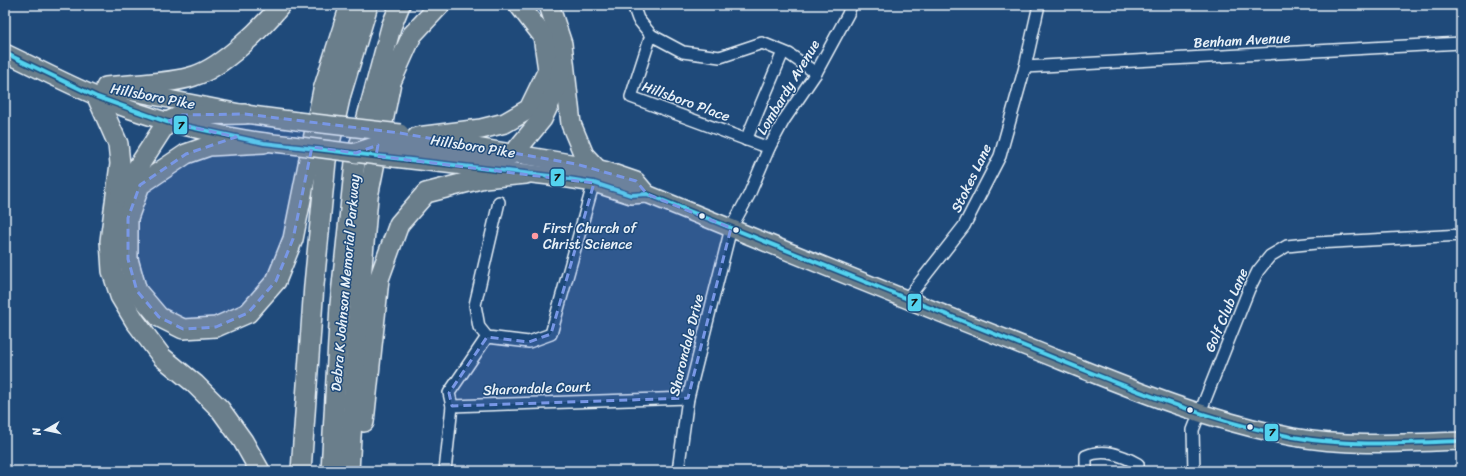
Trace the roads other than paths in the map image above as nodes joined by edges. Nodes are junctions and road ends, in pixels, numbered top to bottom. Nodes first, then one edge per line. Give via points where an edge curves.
1 (281, 5) edge
2 (350, 5) edge
3 (368, 5) edge
4 (400, 5) edge
5 (440, 5) edge
6 (519, 5) edge
7 (549, 5) edge
8 (632, 5) edge
9 (851, 5) edge
10 (1039, 5) edge
11 (650, 35) junction
12 (1461, 43) edge
13 (783, 52) junction
14 (5, 53) edge
15 (563, 61) junction
16 (1025, 67) junction
17 (816, 73) junction
18 (102, 92) junction
19 (245, 114) junction
20 (167, 122) junction
21 (749, 141) junction
22 (264, 143) junction
23 (402, 144) junction
24 (769, 148) junction
25 (356, 153) joint
26 (514, 153) junction
27 (526, 174) junction
28 (595, 176) junction
29 (117, 199) junction
30 (499, 202) dead end
31 (731, 228) junction
32 (1461, 235) edge
33 (906, 300) junction
34 (487, 337) junction
35 (688, 398) junction
36 (452, 406) junction
37 (1199, 414) junction
38 (1461, 441) edge
39 (260, 471) edge
40 (300, 471) edge
41 (331, 471) edge
42 (349, 471) edge
43 (359, 471) edge
44 (445, 471) edge
45 (678, 471) edge
46 (1086, 471) edge
47 (1138, 471) edge
48 (1194, 471) edge

1 - 18 highway via 223,61 208,71 194,77
2 - 22 highway via 323,90 293,239 276,281 248,313 216,327 183,329 159,317 137,291 128,259 128,218 140,185 186,154 209,146
3 - 40 highway, Debra K Johnson Memorial Parkway via 341,94 326,161
4 - 41 highway, Debra K Johnson Memorial Parkway via 391,27 355,162 340,304
5 - 42 highway via 412,35 390,82 368,197 358,302
6 - 23 highway via 543,36 548,70 529,109 505,123
7 - 15 highway via 562,44
8 - 11 street via 638,20
9 - 17 street, Lombardy Avenue
10 - 16 street, Stokes Lane
11 - 13 street via 683,52 720,57 762,43
11 - 21 street, Hillsboro Place via 631,97
12 - 16 street, Benham Avenue
13 - 17 street
13 - 21 street
14 - 18 main road, Hillsboro Pike via 59,78
15 - 26 highway via 557,87 542,119
15 - 28 highway via 571,124
16 - 33 street, Stokes Lane via 1000,156 964,226
17 - 24 street, Lombardy Avenue via 784,120
18 - 19 main road, Hillsboro Pike
18 - 20 main road, Hillsboro Pike
18 - 29 highway via 118,144 120,164
19 - 20 highway via 182,116
19 - 23 main road, Hillsboro Pike, bridge via 297,121
20 - 22 main road, Hillsboro Pike
20 - 29 highway
21 - 24 street, Hillsboro Place
22 - 25 main road, Hillsboro Pike, bridge
23 - 25 highway, bridge via 374,146
23 - 26 highway via 495,158
23 - 27 main road, Hillsboro Pike
24 - 31 street, Lombardy Avenue via 749,195
26 - 28 main road, Hillsboro Pike
27 - 28 main road, Hillsboro Pike
27 - 43 highway via 484,178 426,193 399,224 379,279
28 - 31 main road, Hillsboro Pike via 636,181 647,194
28 - 34 street via 551,334 529,342
29 - 39 highway via 110,241 112,271 120,296 162,357 220,409
30 - 34 street via 475,305 479,327
31 - 33 main road, Hillsboro Pike
31 - 35 street, Sharondale Drive
32 - 37 street, Golf Club Lane via 1287,246 1270,256 1258,271 1249,289
33 - 37 main road, Hillsboro Pike
34 - 36 street via 449,393
35 - 36 street, Sharondale Court
35 - 45 street, Sharondale Drive
36 - 44 street
37 - 38 main road, Hillsboro Pike via 1247,428 1346,443
37 - 48 street, Golf Club Lane via 1193,430
46 - 47 street via 1086,456 1099,452 1123,456 1138,464

